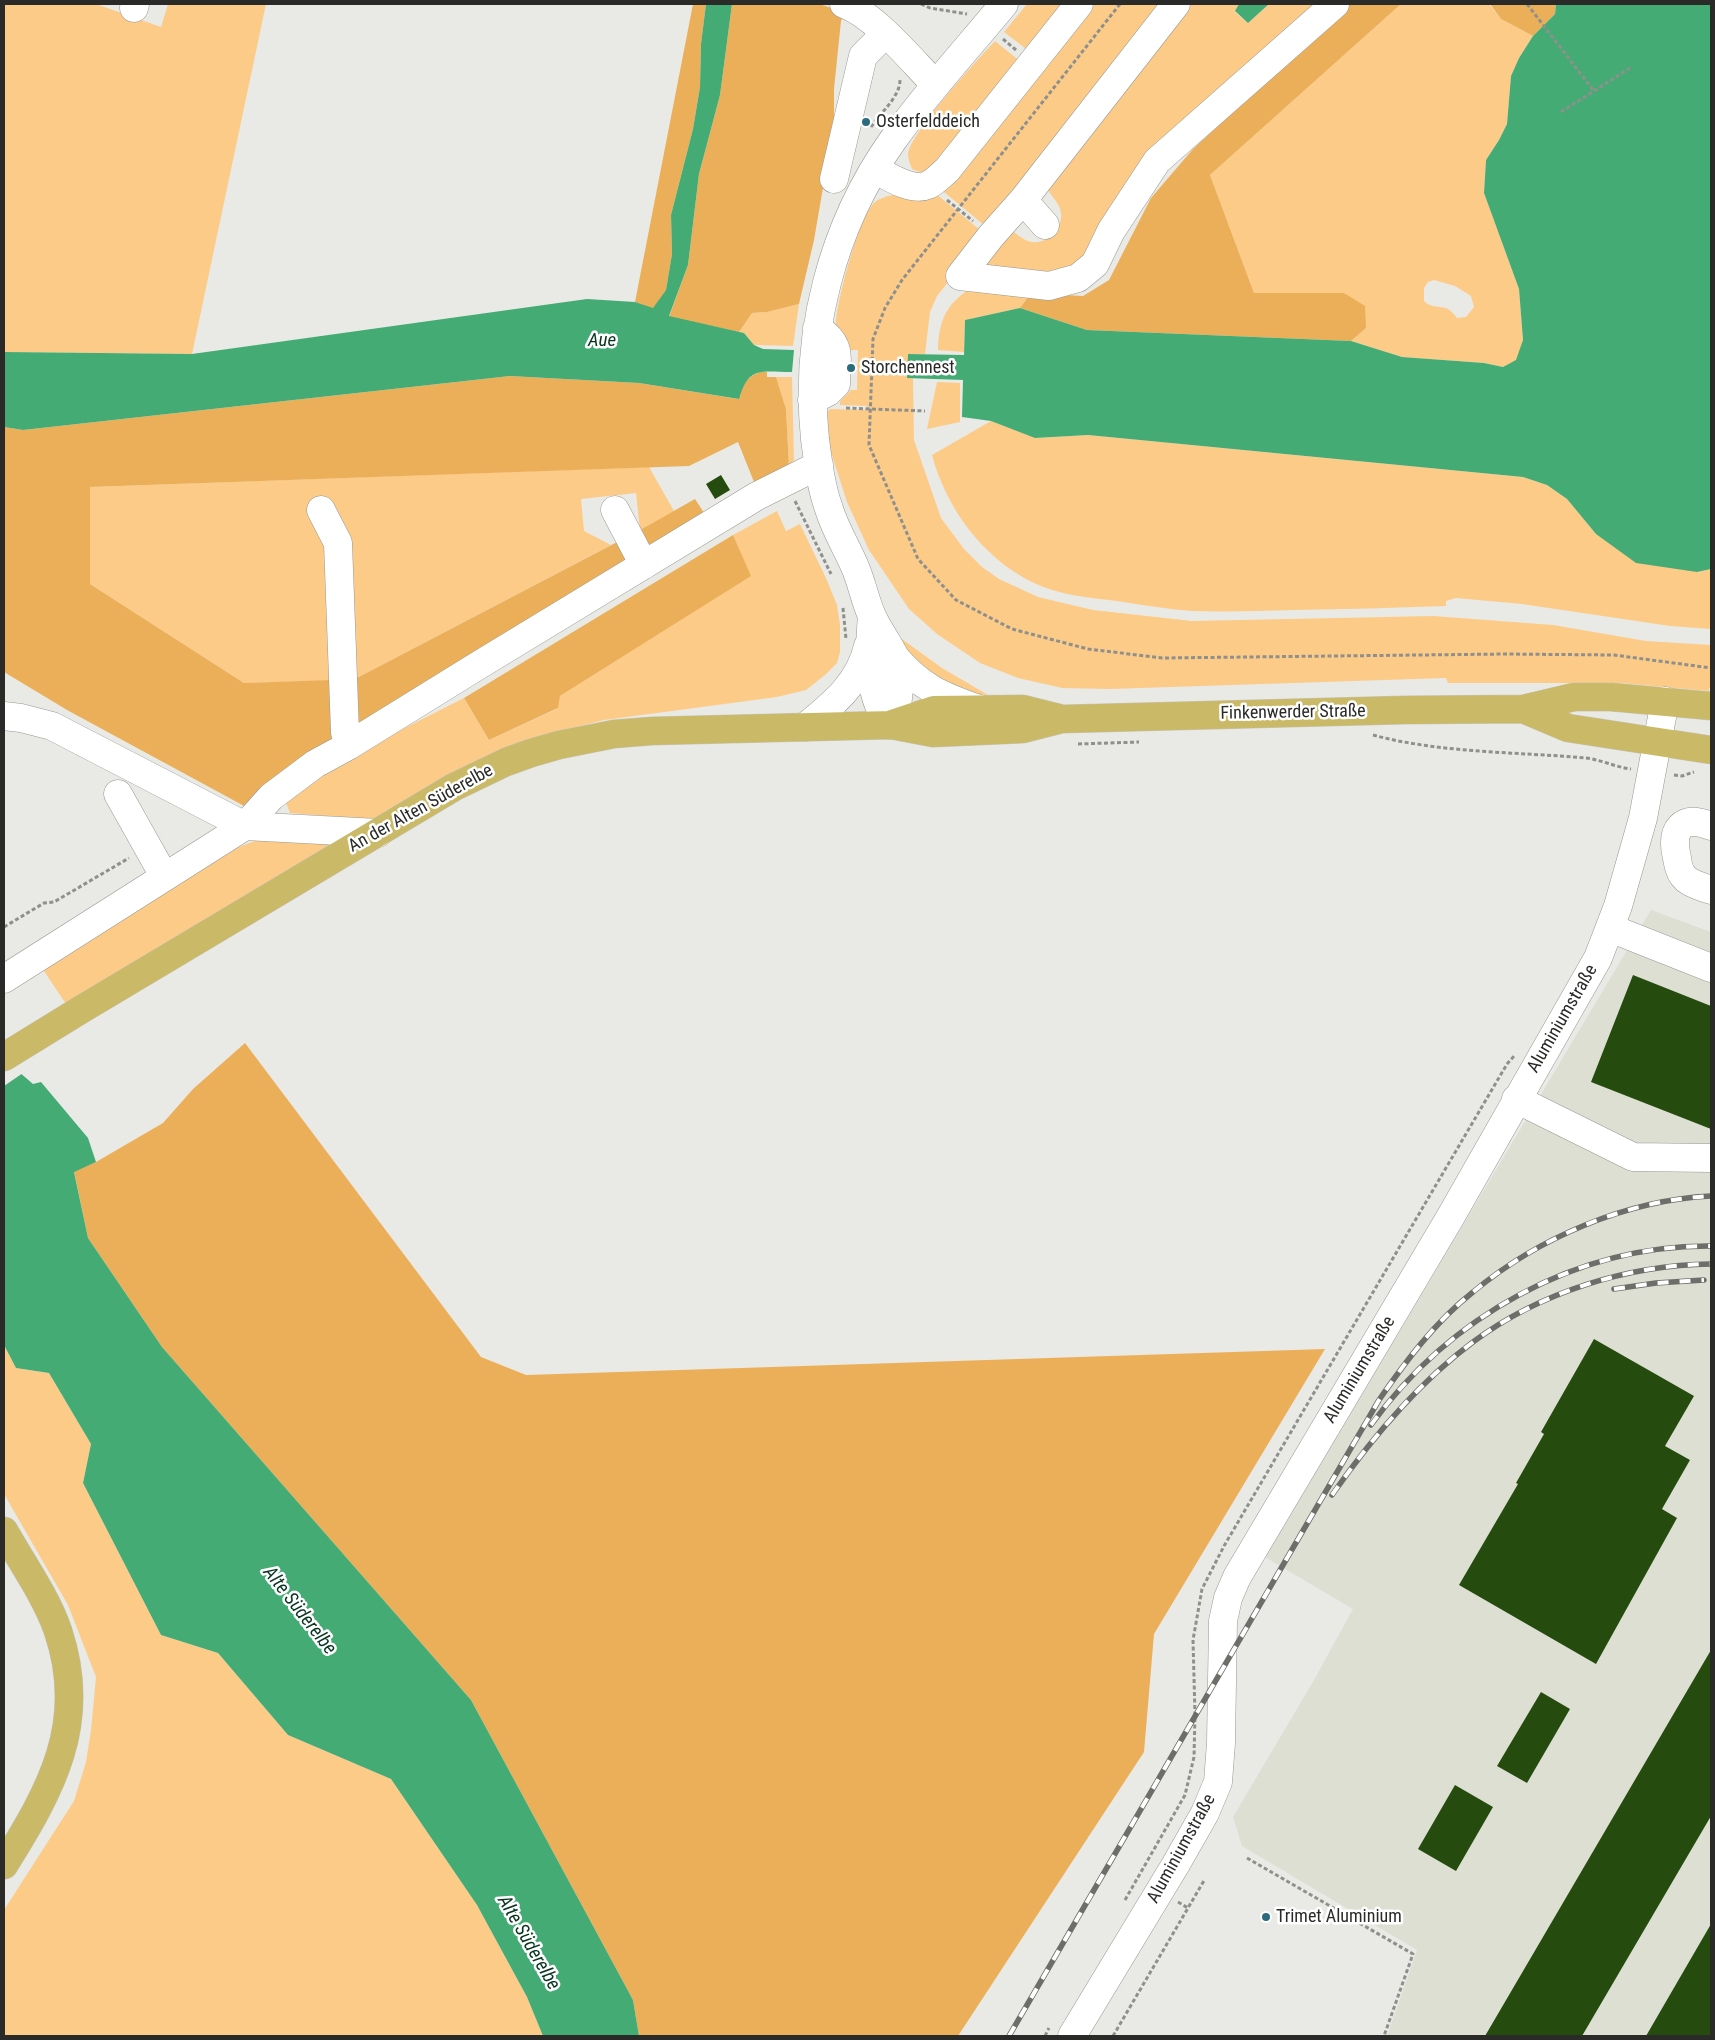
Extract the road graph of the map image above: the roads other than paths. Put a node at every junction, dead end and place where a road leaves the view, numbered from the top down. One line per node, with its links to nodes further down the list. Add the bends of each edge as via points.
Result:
1 (844, 4): 6 (street, via 862,13)
2 (1004, 4): 7 (street)
3 (1079, 4): 8 (street, via 947,170 930,185 913,186)
4 (1176, 4): 10 (street)
5 (1335, 4): 10 (street, via 1157,161 1111,232 1095,264 1078,278 1050,286 960,276)
6 (885, 34): 7 (street); 9 (street, via 863,56)
7 (936, 85): 8 (street, via 892,141)
8 (875, 169): 12 (street, via 839,245 822,302 813,364)
9 (834, 179)
10 (1023, 200): 11 (street)
11 (1045, 224)
12 (808, 470): 15 (street, via 757,496); 16 (street, via 856,568)
13 (321, 510): 27 (street, via 338,543)
14 (615, 510): 15 (street)
15 (644, 565): 27 (street)
16 (862, 633): 17 (street); 23 (street, via 874,697); 24 (street, via 866,655 855,679 834,704)
17 (894, 656): 20 (street, via 926,686); 23 (street, via 899,693)
18 (1665, 701): 19 (main road, Finkenwerder Straße); 21 (main road, Finkenwerder Straße, via 1574,697); 26 (street, Aluminiumstraße)
19 (1711, 706)
20 (979, 709): 23 (main road, Finkenwerder Straße, via 934,710); 25 (main road, Finkenwerder Straße, via 1023,709)
21 (1523, 709): 25 (main road, Finkenwerder Straße, via 1404,710); 26 (main road, Finkenwerder Straße, via 1568,728)
22 (4, 716): 30 (street, via 52,726)
23 (891, 725): 24 (main road, An der Alten Süderelbe); 25 (main road, Finkenwerder Straße, via 933,732)
24 (805, 728): 32 (main road, An der Alten Süderelbe, via 652,731 614,734 559,745 482,773)
25 (1065, 731)
26 (1659, 742): 28 (main road, Finkenwerder Straße); 35 (street, Aluminiumstraße, via 1638,837)
27 (348, 746): 30 (street, via 315,764 270,797)
28 (1707, 762)
29 (118, 794): 33 (street)
30 (245, 826): 32 (street); 33 (street)
31 (1711, 826): 34 (street, via 1697,821 1687,823 1678,830 1674,841 1678,868 1685,878)
32 (378, 833): 38 (main road, An der Alten Süderelbe)
33 (164, 876): 37 (street)
34 (1711, 890)
35 (1610, 928): 36 (street); 39 (street, Aluminiumstraße, via 1598,958)
36 (1711, 968)
37 (4, 979)
38 (4, 1057)
39 (1516, 1099): 40 (street, via 1633,1157); 43 (street, Aluminiumstraße, via 1228,1598 1223,1622 1218,1782 1205,1813 1176,1864)
40 (1711, 1158)
41 (4, 1531): 42 (main road, via 58,1631 70,1693 65,1736 52,1782)
42 (4, 1865)
43 (1072, 2036)

